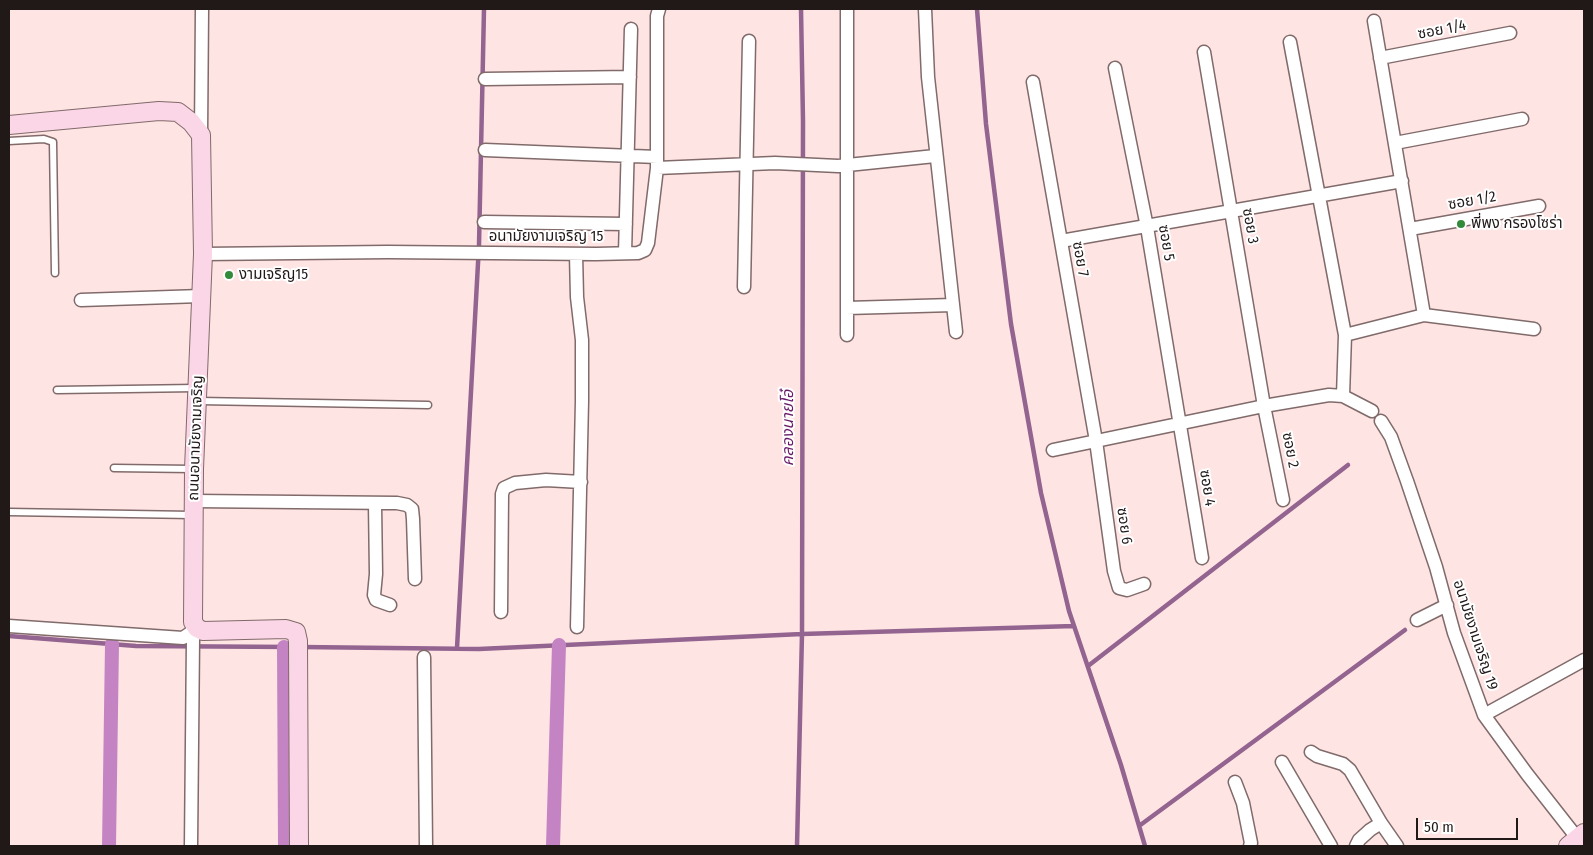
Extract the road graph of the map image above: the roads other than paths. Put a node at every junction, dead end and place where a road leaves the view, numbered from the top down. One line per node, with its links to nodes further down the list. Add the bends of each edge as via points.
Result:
1 (202, 9): 18 (street)
2 (659, 9): 24 (street, อนามัยงามเจริญ 15)
3 (847, 9): 26 (street)
4 (925, 9): 23 (street)
5 (1374, 21): 11 (street)
6 (630, 29): 13 (street)
7 (1510, 33): 11 (street, ซอย 1/4)
8 (749, 41): 25 (street)
9 (1290, 42): 28 (street)
10 (1204, 52): 30 (street, ซอย 3)
11 (1380, 58): 20 (street)
12 (1115, 68): 33 (street, ซอย 5)
13 (630, 77): 14 (street); 22 (street)
14 (485, 79)
15 (1033, 82): 35 (street, ซอย 7)
16 (1522, 119): 20 (street)
17 (9, 125): 18 (street, via 178,112)
18 (201, 135): 37 (street, ถนนอนามัยงามเจริญ)
19 (9, 141): 39 (lane, via 44,139 53,142)
20 (1395, 143): 27 (street)
21 (485, 150): 22 (street)
22 (627, 155): 24 (street); 32 (street)
23 (936, 156): 26 (street); 43 (street)
24 (657, 162): 25 (street); 36 (street, อนามัยงามเจริญ 15, via 648,243 645,250)
25 (746, 164): 26 (street); 40 (street)
26 (847, 165): 44 (street)
27 (1402, 181): 28 (street); 34 (street)
28 (1319, 197): 30 (street); 49 (street)
29 (1539, 206): 34 (street, ซอย 1/2)
30 (1231, 211): 33 (street); 54 (street, ซอย 3)
31 (484, 222): 32 (street)
32 (626, 224): 36 (street)
33 (1148, 227): 35 (street); 57 (street, ซอย 5)
34 (1410, 229): 45 (street)
35 (1061, 241): 58 (street, ซอย 7)
36 (625, 253): 38 (street, อนามัยงามเจริญ 15)
37 (203, 254): 38 (street, อนามัยงามเจริญ 15); 41 (street, ถนนอนามัยงามเจริญ)
38 (576, 254): 62 (street, via 582,340)
39 (55, 273)
40 (744, 287)
41 (201, 296): 42 (street); 51 (street, ถนนอนามัยงามเจริญ)
42 (81, 300)
43 (953, 305): 44 (street); 47 (street)
44 (847, 308): 48 (street)
45 (1424, 314): 46 (street); 49 (street)
46 (1534, 329)
47 (956, 332)
48 (847, 335)
49 (1345, 335): 52 (street)
50 (57, 390): 51 (lane)
51 (197, 394): 53 (lane); 61 (street, ถนนอนามัยงามเจริญ)
52 (1343, 396): 54 (street, via 1312,397); 55 (street)
53 (428, 405)
54 (1264, 406): 57 (street); 63 (street, ซอย 2)
55 (1372, 411)
56 (1381, 421): 71 (street, อนามัยงามเจริญ 19, via 1391,437 1407,481)
57 (1180, 424): 58 (street); 67 (street, ซอย 4)
58 (1096, 441): 59 (street); 69 (street, ซอย 6, via 1119,588 1127,590)
59 (1053, 450)
60 (114, 468): 61 (lane)
61 (194, 469): 65 (street, ถนนอนามัยงามเจริญ)
62 (581, 482): 72 (street, via 546,480 515,483 504,488); 75 (street)
63 (1283, 500)
64 (375, 504): 65 (street); 68 (street, via 397,503 412,509); 70 (street, via 374,595 376,600)
65 (193, 508): 66 (lane); 76 (street, ถนนอนามัยงามเจริญ, via 192,622)
66 (9, 512)
67 (1202, 558)
68 (415, 579)
69 (1144, 584)
70 (390, 605)
71 (1446, 605): 73 (street); 79 (street, อนามัยงามเจริญ 19)
72 (501, 612)
73 (1417, 620)
74 (9, 626): 76 (street, via 183,638)
75 (577, 627)
76 (197, 628): 85 (street, via 192,640); 86 (street, via 286,629 296,632)
77 (424, 657): 87 (street)
78 (1584, 660): 79 (street)
79 (1484, 715): 84 (street, อนามัยงามเจริญ 19)
80 (1311, 752): 83 (street, via 1350,770)
81 (1282, 762): 89 (street)
82 (1235, 782): 88 (street, via 1243,803)
83 (1382, 823): 90 (street, via 1370,830); 91 (street)
84 (1577, 839)
85 (191, 846)
86 (299, 846)
87 (426, 846)
88 (1250, 846)
89 (1331, 846)
90 (1356, 846)
91 (1397, 846)

